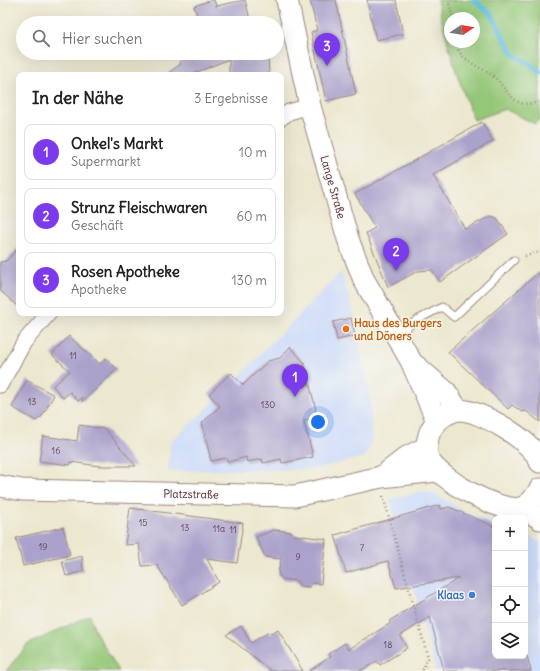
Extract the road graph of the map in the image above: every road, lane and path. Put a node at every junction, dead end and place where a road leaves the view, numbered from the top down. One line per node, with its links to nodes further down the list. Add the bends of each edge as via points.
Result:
1 (287, 0): 6 (main road, Lange Straße)
2 (448, 0): 3 (path)
3 (451, 12)
4 (457, 48): 5 (path, via 465,58 495,77 505,91 516,100 523,104)
5 (540, 102)
6 (310, 106): 7 (street); 10 (main road, Lange Straße, via 348,239 364,280)
7 (284, 116)
8 (514, 260): 10 (lane, via 454,317 442,307)
9 (46, 316): 12 (street, via 24,342)
10 (396, 335): 11 (main road, Lange Straße)
11 (411, 361): 13 (main road, Lange Straße, via 446,392); 14 (main road, Lange Straße)
12 (0, 385)
13 (458, 410): 14 (main road, via 446,414); 16 (main road, via 478,415 507,430)
14 (437, 421): 15 (main road, via 428,434)
15 (427, 447): 17 (main road, via 429,460); 18 (main road, Platzstraße, via 407,457)
16 (536, 450)
17 (437, 471): 18 (main road, Platzstraße); 21 (main road, via 493,504 509,508)
18 (379, 478): 19 (main road, Platzstraße, via 295,496 22,490); 23 (path, via 428,658)
19 (0, 486)
20 (540, 489): 21 (main road)
21 (523, 507): 22 (main road)
22 (540, 519)
23 (422, 671)

